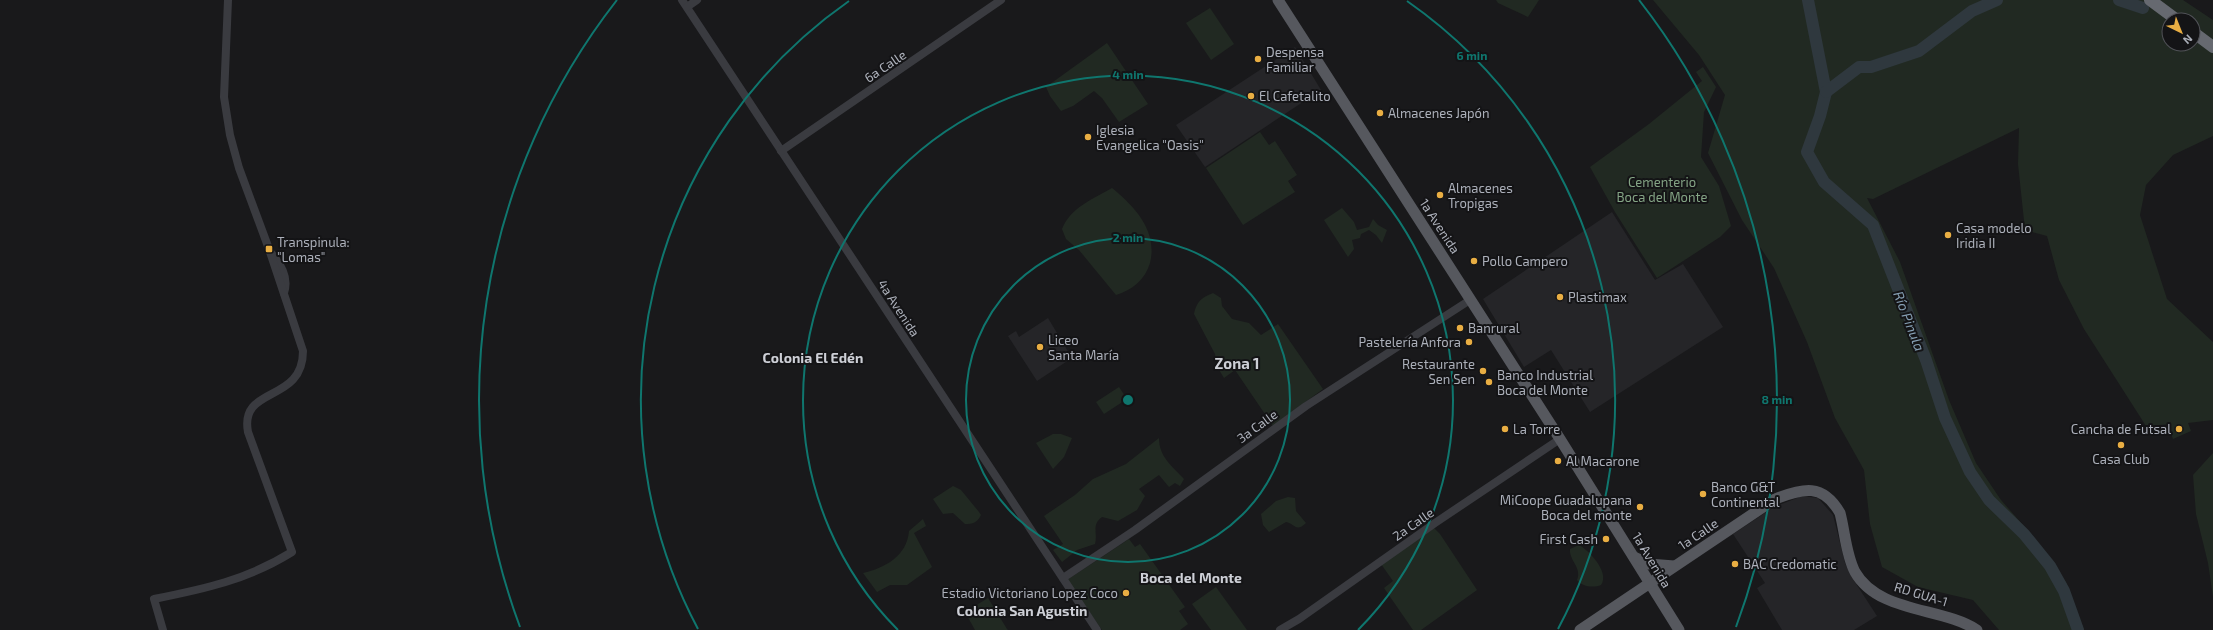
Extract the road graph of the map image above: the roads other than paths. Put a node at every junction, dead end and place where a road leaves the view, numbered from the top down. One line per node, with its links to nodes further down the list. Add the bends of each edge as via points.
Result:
1 (228, 0): 21 (street, via 224,85 227,121 239,168 301,342 303,361 299,372 292,382 252,407 248,413 247,425 292,552 261,569 222,585 154,599)
2 (697, 0): 7 (street)
3 (1001, 0): 13 (street, 6a Calle)
4 (1278, 0): 14 (main road, 1a Avenida)
5 (2150, 0): 8 (highway)
6 (2160, 0): 9 (highway)
7 (684, 4): 13 (street, 4a Avenida)
8 (2166, 12)
9 (2176, 12)
10 (2201, 33): 12 (highway)
11 (2201, 37): 12 (highway)
12 (2211, 43)
13 (781, 150): 19 (street, 4a Avenida)
14 (1470, 300): 15 (main road, 1a Avenida); 19 (street, 3a Calle, via 1306,406)
15 (1560, 438): 17 (main road, 1a Avenida); 23 (street, 2a Calle)
16 (1822, 493): 18 (main road, 1a Calle, via 1805,490 1775,499); 26 (main road, RD GUA-1, via 1840,513 1855,572 1872,590 1902,605 1953,618)
17 (1633, 556): 18 (main road, 1a Calle, via 1649,564); 20 (main road, 1a Avenida)
18 (1676, 566): 20 (main road, 1a Calle)
19 (1063, 578): 22 (street, 4a Avenida)
20 (1649, 584): 24 (main road, 1a Calle); 25 (main road, 1a Avenida)
21 (163, 630)
22 (1097, 630)
23 (1280, 630)
24 (1580, 630)
25 (1679, 630)
26 (1977, 630)

